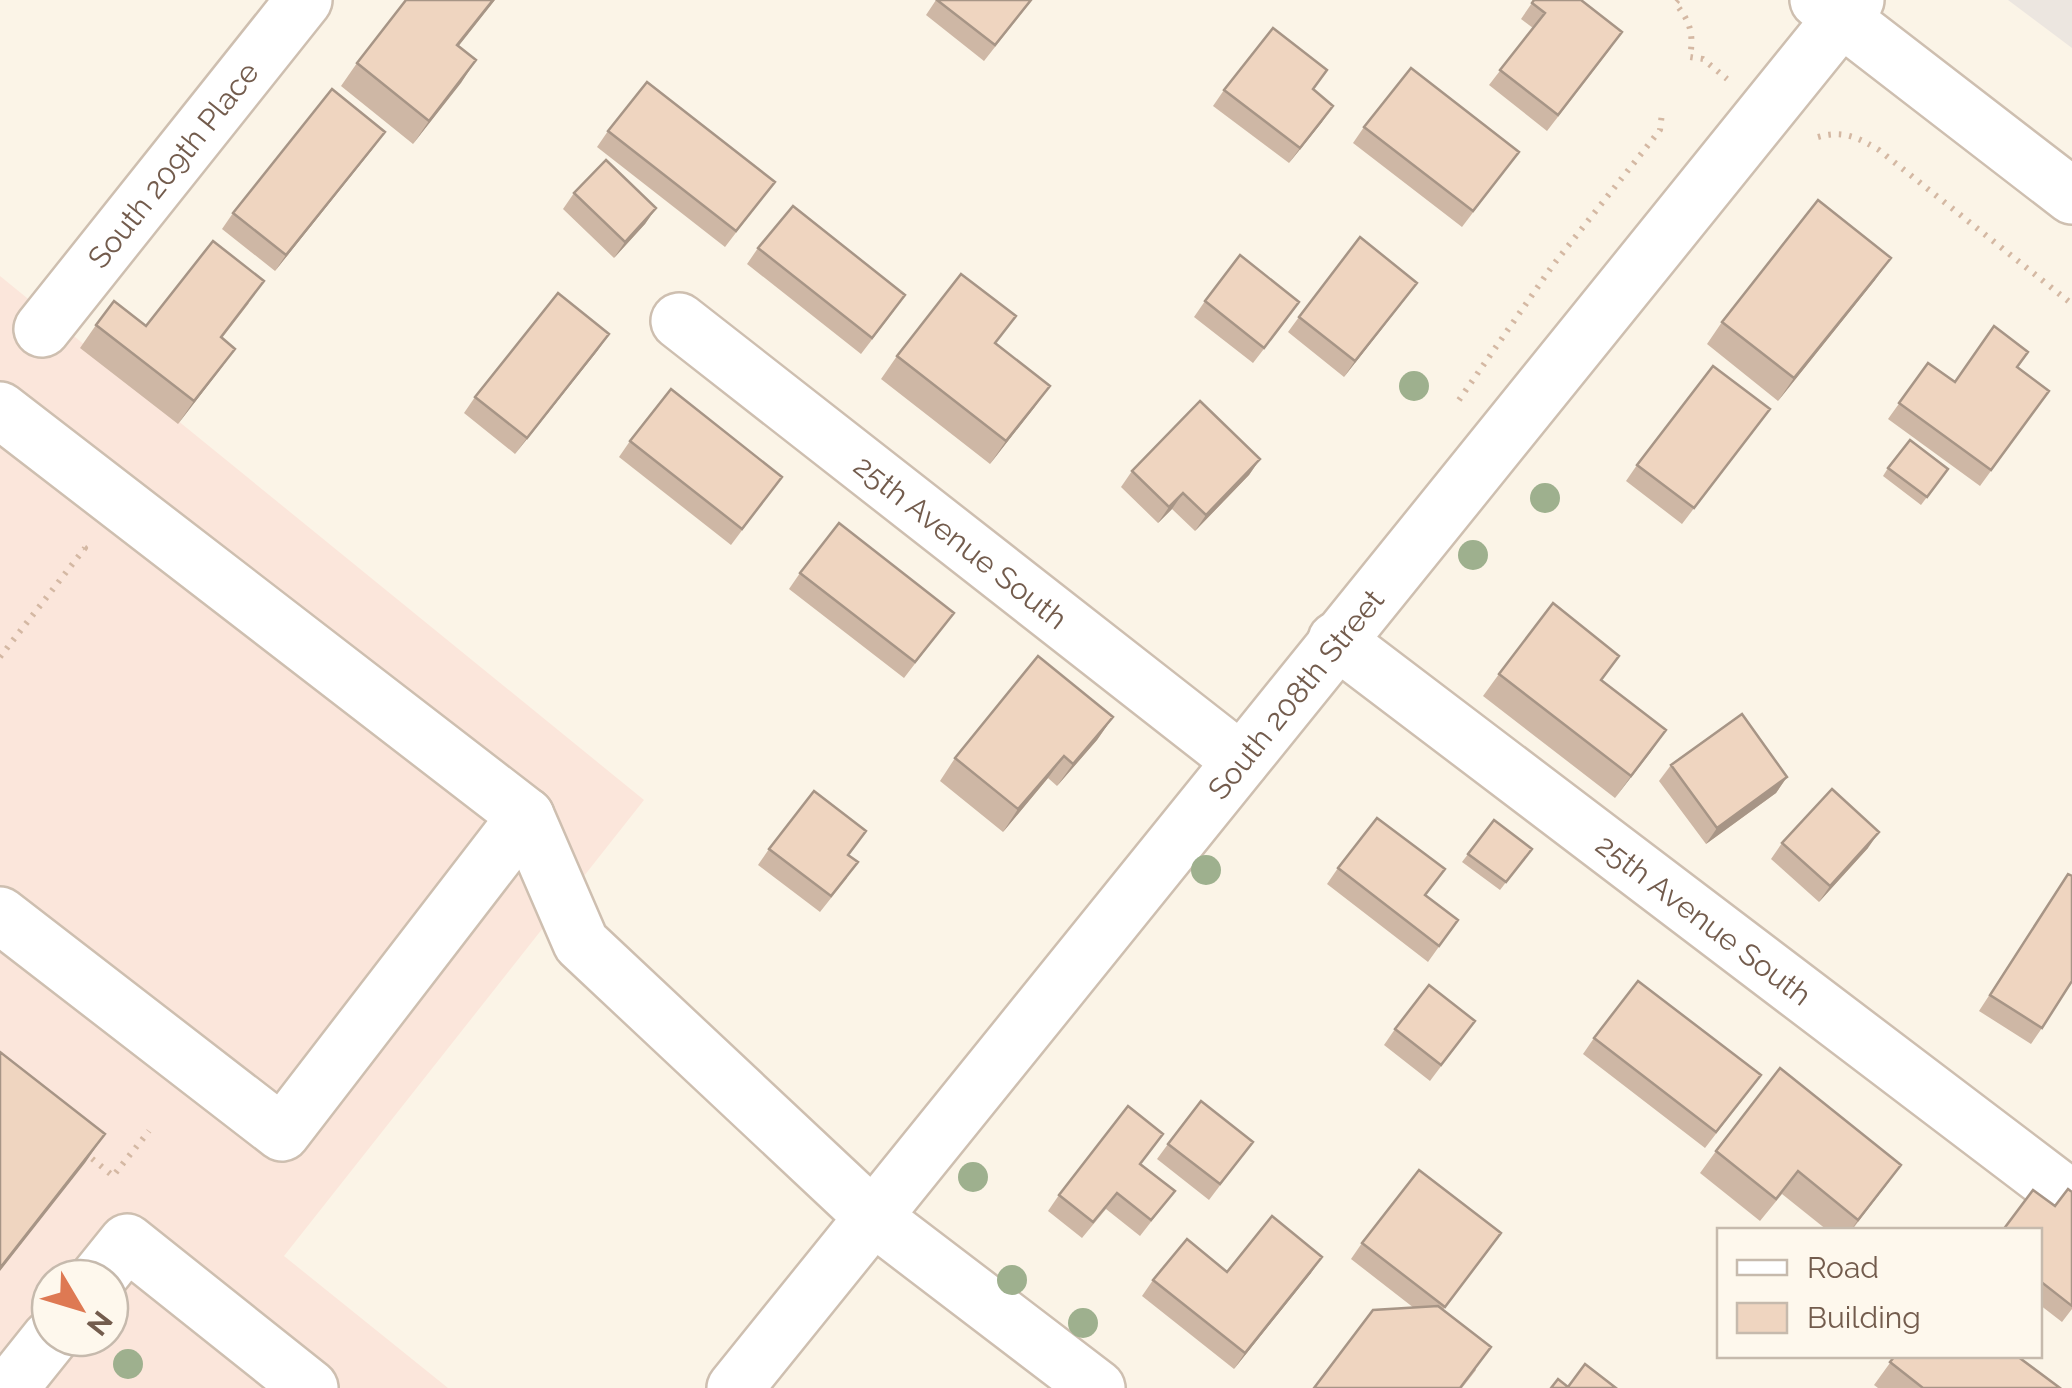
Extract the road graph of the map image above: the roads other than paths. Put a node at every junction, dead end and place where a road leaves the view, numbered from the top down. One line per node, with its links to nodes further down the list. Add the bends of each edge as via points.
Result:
1 (304, 0): 5 (street, South 209th Place)
2 (1838, 6): 3 (street); 7 (street, South 208th Street)
3 (2072, 196)
4 (680, 321): 8 (street, 25th Avenue South)
5 (42, 330)
6 (0, 410): 9 (street)
7 (1336, 640): 8 (street, South 208th Street); 11 (street, 25th Avenue South)
8 (1241, 761): 12 (street, South 208th Street)
9 (526, 816): 10 (street, via 282,1133); 12 (street, via 581,943)
10 (0, 915)
11 (2072, 1199)
12 (874, 1217): 17 (street, South 208th Street); 18 (street)
13 (114, 1258): 16 (street, via 127,1242)
14 (34, 1358): 15 (street)
15 (10, 1388)
16 (310, 1388)
17 (735, 1388)
18 (1097, 1388)

